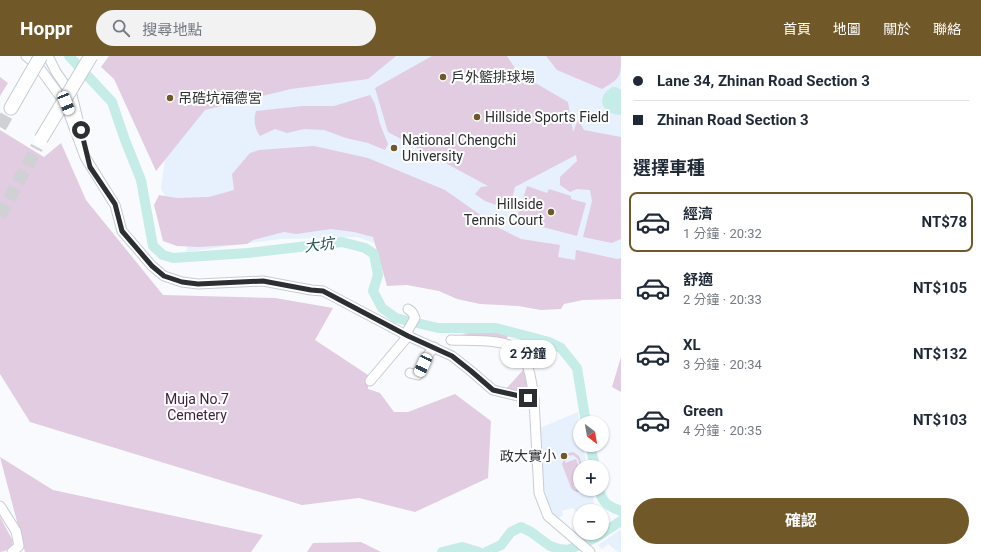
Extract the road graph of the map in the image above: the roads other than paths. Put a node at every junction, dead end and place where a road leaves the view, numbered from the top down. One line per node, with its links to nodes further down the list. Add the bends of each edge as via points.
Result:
1 (26, 56): 7 (street, via 38,66 66,103)
2 (41, 56): 5 (highway, bridge)
3 (48, 56): 7 (street, via 74,100)
4 (91, 56): 6 (highway, bridge)
5 (11, 108)
6 (39, 143)
7 (90, 167): 9 (street, via 115,204 122,231 164,276 198,284 263,281 323,291)
8 (408, 309): 9 (street, via 415,318)
9 (408, 333): 11 (street); 13 (street)
10 (451, 340): 14 (street, via 504,343 516,348 528,369)
11 (434, 348): 12 (street, via 418,375); 14 (street, via 452,356 493,390)
12 (410, 373)
13 (370, 381)
14 (534, 400): 17 (street, via 539,493 548,516)
15 (0, 506): 16 (street, via 16,530 19,546)
16 (12, 552)
17 (590, 552)

